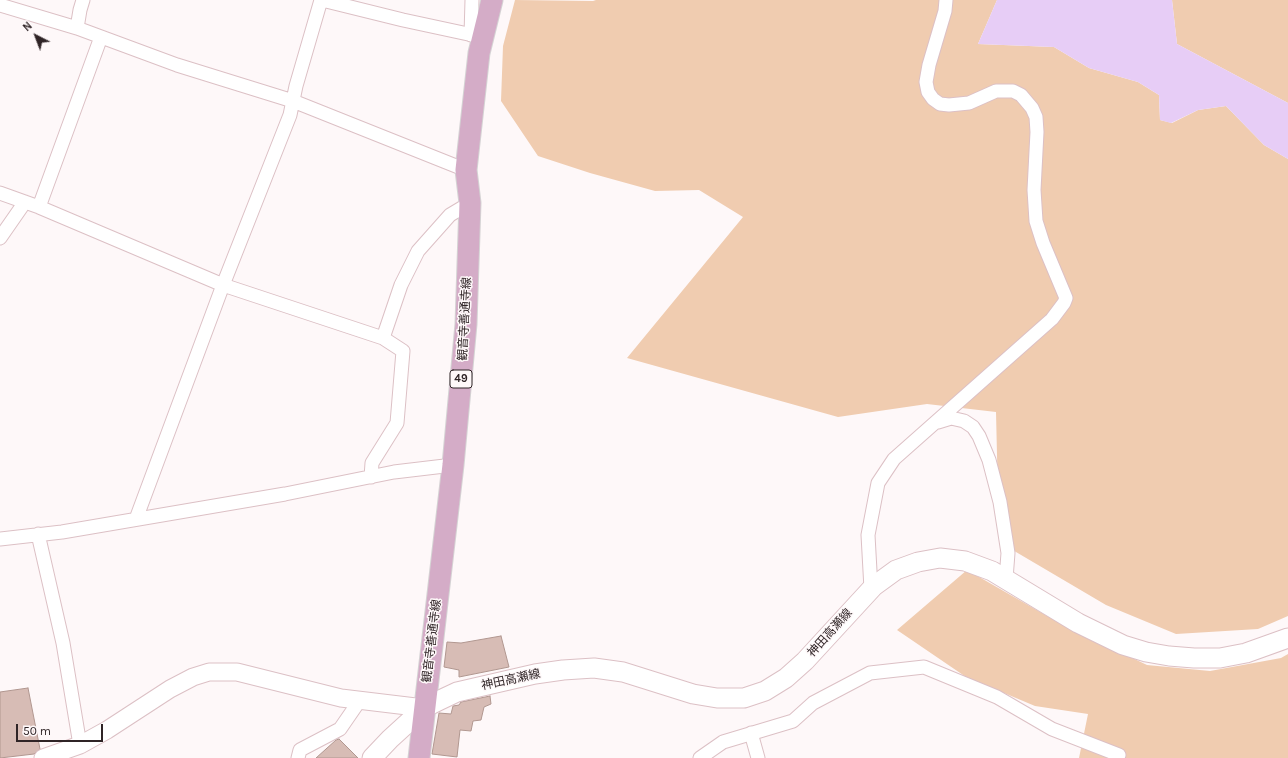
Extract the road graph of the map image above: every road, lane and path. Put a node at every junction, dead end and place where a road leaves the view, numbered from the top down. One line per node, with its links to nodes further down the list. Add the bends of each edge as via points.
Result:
1 (83, 0): 7 (street)
2 (322, 0): 8 (street); 10 (street)
3 (472, 0): 8 (street)
4 (492, 0): 8 (main road, 観音寺善通寺線 / 49)
5 (946, 0): 19 (street, via 945,12 929,65 926,82 928,92 940,104 949,106 969,102 996,91 1013,91 1032,108 1036,117 1037,132 1034,190 1036,221 1066,298 1052,319)
6 (0, 5): 7 (street)
7 (76, 28): 9 (street)
8 (476, 36): 11 (main road, 観音寺善通寺線 / 49, via 478,52)
9 (101, 37): 10 (street, via 177,65); 15 (street)
10 (293, 101): 11 (street); 17 (street, via 290,115)
11 (466, 170): 14 (main road, 観音寺善通寺線 / 49)
12 (0, 194): 13 (street)
13 (25, 202): 15 (street); 16 (street)
14 (470, 203): 18 (street, via 450,215 418,252 400,285); 20 (main road, 観音寺善通寺線 / 49, via 466,324)
15 (39, 207): 17 (street)
16 (0, 238)
17 (223, 285): 18 (street); 22 (street)
18 (383, 338): 21 (street, via 403,351 397,423 372,463)
19 (936, 422): 25 (street, via 951,418 964,421 979,436 989,460 1000,502 1008,553); 26 (street, via 894,459 878,483 868,535)
20 (453, 465): 21 (street); 29 (main road, 観音寺善通寺線 / 49)
21 (371, 477): 22 (street)
22 (136, 519): 23 (street)
23 (38, 534): 24 (street); 31 (street, via 62,643)
24 (0, 539)
25 (1006, 579): 26 (main road, 神田高瀬線, via 992,570 965,561 940,558 896,570); 27 (main road, 神田高瀬線, via 1092,630 1123,645 1146,652 1169,656 1220,658 1246,653)
26 (871, 589): 29 (main road, 神田高瀬線, via 786,678 765,691 744,698 717,698 693,694 623,672 594,668 535,674 457,692)
27 (1288, 638)
28 (360, 700): 29 (street); 31 (street, via 341,698 237,672 209,672 193,676 170,689); 33 (street, via 340,729 300,750)
29 (424, 708): 34 (main road, 神田高瀬線); 35 (main road, 観音寺善通寺線 / 49)
30 (751, 733): 36 (street, via 723,742); 37 (street); 38 (street, via 793,721 812,703 870,673 924,667 997,697 1052,729 1119,755)
31 (71, 751): 32 (street)
32 (43, 758)
33 (298, 758)
34 (372, 758)
35 (419, 758)
36 (700, 758)
37 (758, 758)
38 (1117, 758)

